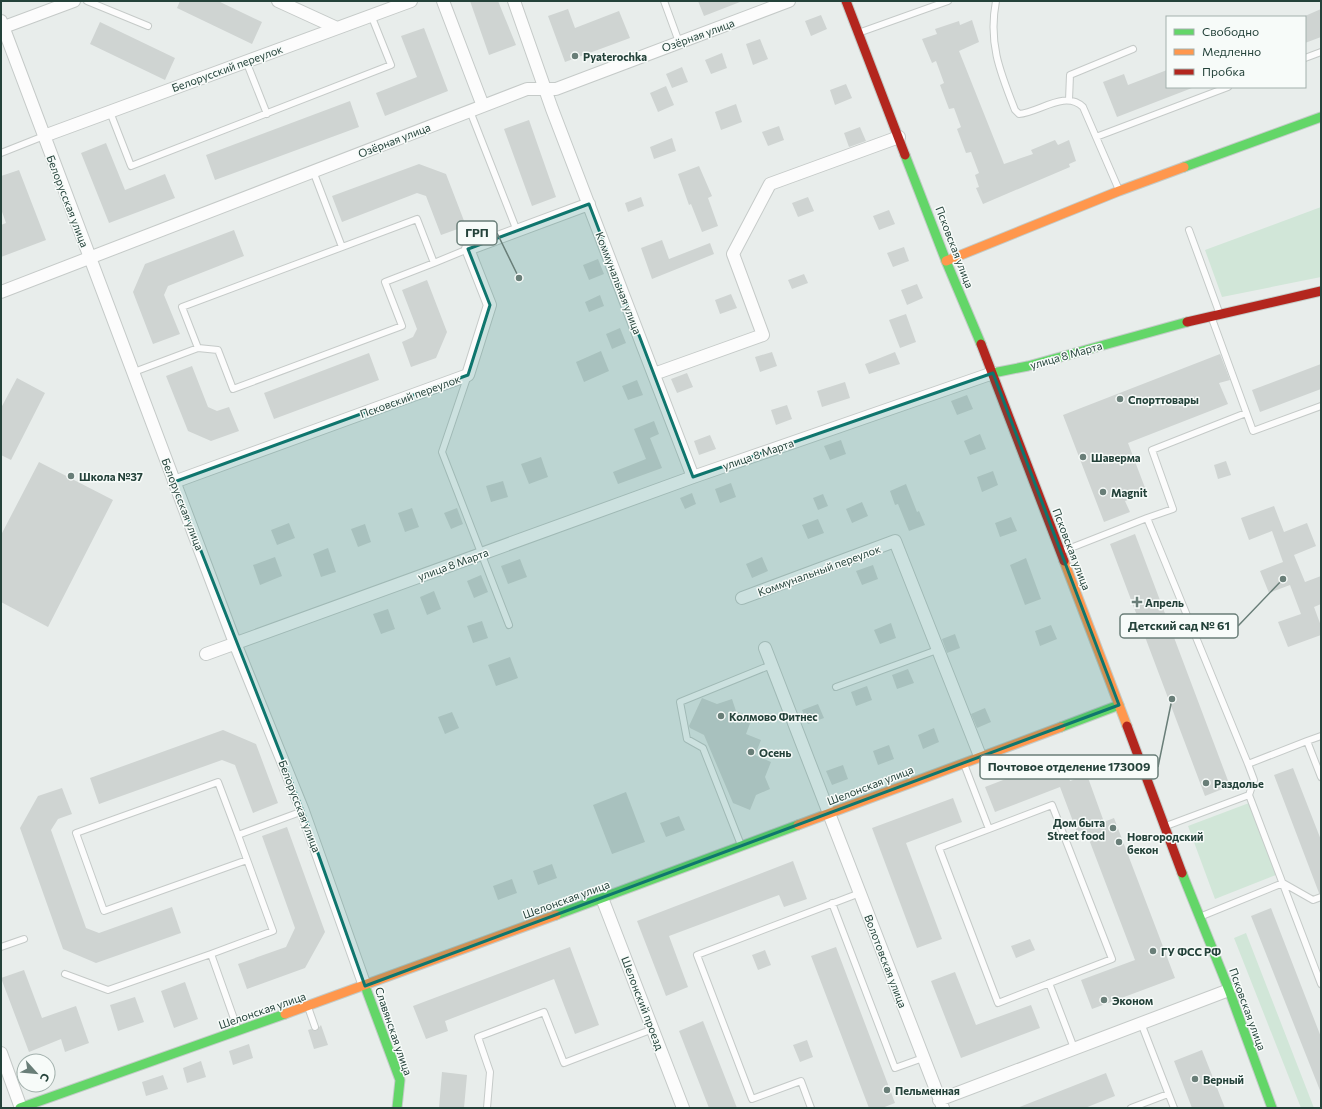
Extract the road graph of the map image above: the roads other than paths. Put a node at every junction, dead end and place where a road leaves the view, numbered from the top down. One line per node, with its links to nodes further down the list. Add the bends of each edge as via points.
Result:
1 (74, 1): 13 (street)
2 (87, 1): 14 (lane)
3 (278, 1): 15 (street)
4 (410, 1): 12 (street, Белорусский переулок)
5 (443, 1): 25 (street)
6 (514, 1): 23 (street, Коммунальная улица)
7 (664, 1): 17 (lane)
8 (790, 1): 17 (street, Озёрная улица)
9 (846, 1): 16 (main road, Псковская улица)
10 (948, 1): 16 (lane)
11 (996, 1): 24 (lane, via 993,30 996,61 1015,110 1019,114 1027,114)
12 (371, 15): 15 (street, Белорусский переулок); 28 (lane, via 391,65)
13 (2, 24): 30 (street, Белорусская улица)
14 (148, 26)
15 (337, 28): 21 (street, Белорусский переулок)
16 (858, 32): 31 (main road, Псковская улица)
17 (679, 42): 23 (street, Озёрная улица, via 556,89)
18 (1133, 49): 24 (lane, via 1070,75)
19 (1321, 52): 20 (lane)
20 (1306, 58)
21 (246, 61): 27 (street, Белорусский переулок); 28 (lane)
22 (1225, 88): 32 (lane)
23 (545, 90): 25 (street, Озёрная улица, via 527,89); 36 (street, Коммунальная улица)
24 (1069, 100): 32 (lane, via 1078,102 1083,107)
25 (483, 106): 26 (street, Озёрная улица)
26 (470, 111): 34 (street, Озёрная улица); 38 (lane)
27 (110, 112): 28 (lane, via 131,166); 30 (street, Белорусский переулок)
28 (267, 114)
29 (1321, 116): 35 (main road)
30 (44, 136): 33 (lane); 41 (street, Белорусская улица)
31 (899, 137): 42 (main road, Псковская улица); 50 (street, via 770,184 733,254 763,335)
32 (1096, 137): 35 (lane)
33 (1, 153)
34 (313, 171): 39 (lane); 41 (street, Озёрная улица)
35 (1119, 191): 42 (main road)
36 (589, 204): 38 (street); 50 (street, Коммунальная улица)
37 (1189, 230): 46 (lane)
38 (517, 231): 40 (street)
39 (342, 248): 43 (lane, via 417,219); 47 (lane, via 182,307)
40 (468, 249): 43 (lane); 51 (street, Псковский переулок, via 490,305)
41 (90, 257): 45 (street, Озёрная улица); 48 (street, Белорусская улица)
42 (946, 261): 49 (main road, Псковская улица)
43 (434, 263): 47 (lane, via 385,282 402,326 233,389 218,350)
44 (1321, 291): 46 (main road, улица 8 Марта)
45 (1, 292)
46 (1215, 314): 49 (main road, улица 8 Марта, via 1028,366); 53 (lane)
47 (198, 348): 48 (lane)
48 (134, 372): 55 (street, Белорусская улица)
49 (993, 373): 54 (street, улица 8 Марта); 57 (main road, Псковская улица)
50 (654, 374): 54 (street, Коммунальная улица)
51 (468, 375): 55 (street, Псковский переулок); 58 (lane, via 442,452)
52 (1321, 406): 53 (lane, via 1253,431)
53 (1246, 413): 56 (lane, via 1152,450 1173,509)
54 (693, 477): 58 (street, улица 8 Марта)
55 (174, 482): 61 (street, Белорусская улица)
56 (1147, 518): 57 (lane); 72 (lane)
57 (1060, 552): 67 (main road, Псковская улица)
58 (481, 554): 60 (lane); 61 (street, улица 8 Марта)
59 (742, 598): 63 (street, Коммунальный переулок, via 895,541)
60 (509, 625)
61 (235, 643): 64 (street, улица 8 Марта); 75 (street, Белорусская улица)
62 (765, 648): 65 (street)
63 (937, 650): 66 (lane); 70 (street)
64 (206, 654)
65 (771, 665): 76 (street); 80 (lane, via 680,702 687,739 703,748)
66 (836, 687)
67 (1119, 705): 70 (main road, Шелонская улица); 77 (main road, Псковская улица)
68 (1321, 736): 69 (lane)
69 (1308, 741): 72 (lane); 73 (lane)
70 (980, 756): 71 (main road, Шелонская улица)
71 (963, 763): 76 (main road, Шелонская улица); 78 (lane)
72 (1248, 764): 74 (lane, via 1254,780)
73 (1321, 777)
74 (1249, 795): 77 (lane); 82 (lane)
75 (303, 811): 79 (lane); 94 (street, Белорусская улица)
76 (830, 813): 80 (main road, Шелонская улица); 83 (street, Волотовская улица)
77 (1165, 827): 87 (main road, Псковская улица)
78 (989, 829): 92 (lane, via 938,848 995,996 998,1003); 92 (lane, via 1052,805 1112,959)
79 (238, 835): 81 (lane); 81 (lane, via 218,782 76,833 104,911)
80 (742, 846): 85 (main road, Шелонская улица)
81 (247, 860): 90 (lane, via 273,931)
82 (1283, 883): 84 (lane, via 1313,900); 87 (lane); 93 (lane)
83 (860, 893): 86 (lane); 103 (street, Волотовская улица)
84 (1321, 897)
85 (602, 898): 94 (main road, Шелонская улица); 99 (street, Шелонский проезд)
86 (832, 903): 103 (lane, via 895,1068); 110 (lane, via 697,955 752,1099 801,1081)
87 (1200, 916): 95 (main road, Псковская улица)
88 (24, 939): 89 (lane)
89 (1, 947)
90 (211, 954): 91 (lane, via 108,990); 100 (lane)
91 (65, 974)
92 (1049, 983): 101 (lane)
93 (1321, 984)
94 (366, 986): 96 (main road, Шелонская улица); 107 (main road, Славянская улица, via 400,1080)
95 (1229, 990): 97 (street); 113 (main road, Псковская улица)
96 (308, 1007): 98 (lane); 100 (main road, Шелонская улица)
97 (1141, 1023): 101 (street); 104 (lane)
98 (315, 1027)
99 (653, 1029): 108 (lane, via 564,1063 544,1012 478,1037 490,1072); 109 (street, Шелонский проезд)
100 (238, 1031): 106 (main road, Шелонская улица)
101 (1074, 1048): 105 (street, via 964,1092)
102 (1, 1053): 106 (street)
103 (923, 1058): 105 (street, Волотовская улица)
104 (1168, 1094): 111 (lane); 112 (lane)
105 (941, 1104)
106 (21, 1108)
107 (398, 1108)
108 (488, 1108)
109 (683, 1108)
110 (811, 1108)
111 (1131, 1108)
112 (1174, 1108)
113 (1272, 1108)

